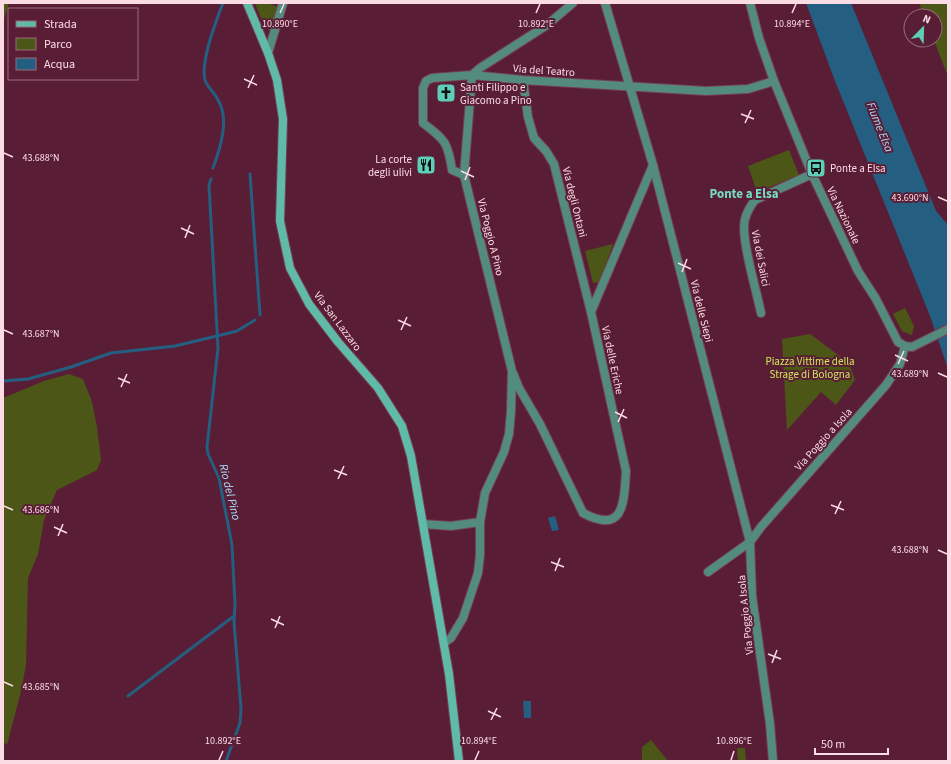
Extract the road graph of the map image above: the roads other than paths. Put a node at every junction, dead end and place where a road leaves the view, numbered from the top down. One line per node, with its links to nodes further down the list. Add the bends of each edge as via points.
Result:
1 (248, 3): 6 (street, Via San Lazzaro)
2 (283, 3): 6 (street)
3 (573, 3): 7 (street, via 547,25)
4 (604, 3): 10 (street, Via delle Siepi)
5 (750, 3): 9 (street, Via Nazionale)
6 (268, 53): 20 (street, Via San Lazzaro, via 277,80 283,119 280,221 290,268 309,304 378,388 402,426 412,456)
7 (472, 75): 8 (street, Via del Teatro); 13 (street, Via Poggio A Pino); 13 (street, Via del Teatro, via 432,78 426,81 423,88 423,123 442,138 450,153 452,170)
8 (523, 80): 10 (street, Via del Teatro); 14 (street, Via degli Ontani, via 534,138 554,164)
9 (774, 81): 10 (street, Via del Teatro, via 748,89 706,91); 12 (street, Via Nazionale)
10 (629, 87): 11 (street, Via delle Siepi)
11 (653, 165): 14 (street); 21 (street, Via delle Siepi)
12 (812, 174): 15 (street, Via dei Salici, via 756,200 745,220 744,237); 17 (street, Via Nazionale, via 858,271 898,342)
13 (464, 175): 18 (street, Via Poggio A Pino)
14 (591, 312): 18 (street, Via delle Eriche, via 626,471 625,497 619,514 612,519 604,521 583,513)
15 (762, 313)
16 (948, 329): 17 (street, via 912,347)
17 (905, 346): 21 (street, Via Poggio a Isola, via 900,364 886,385)
18 (512, 370): 19 (street, Via Poggio A Pino, via 509,434 504,452 485,493)
19 (480, 522): 20 (street, via 451,526); 23 (street, Via Poggio A Pino, via 478,574 463,618 451,638)
20 (423, 524): 23 (street, Via San Lazzaro)
21 (750, 542): 22 (street); 25 (street, Via Poggio A Isola, via 752,596)
22 (708, 572)
23 (444, 643): 24 (street)
24 (459, 761)
25 (773, 761)

